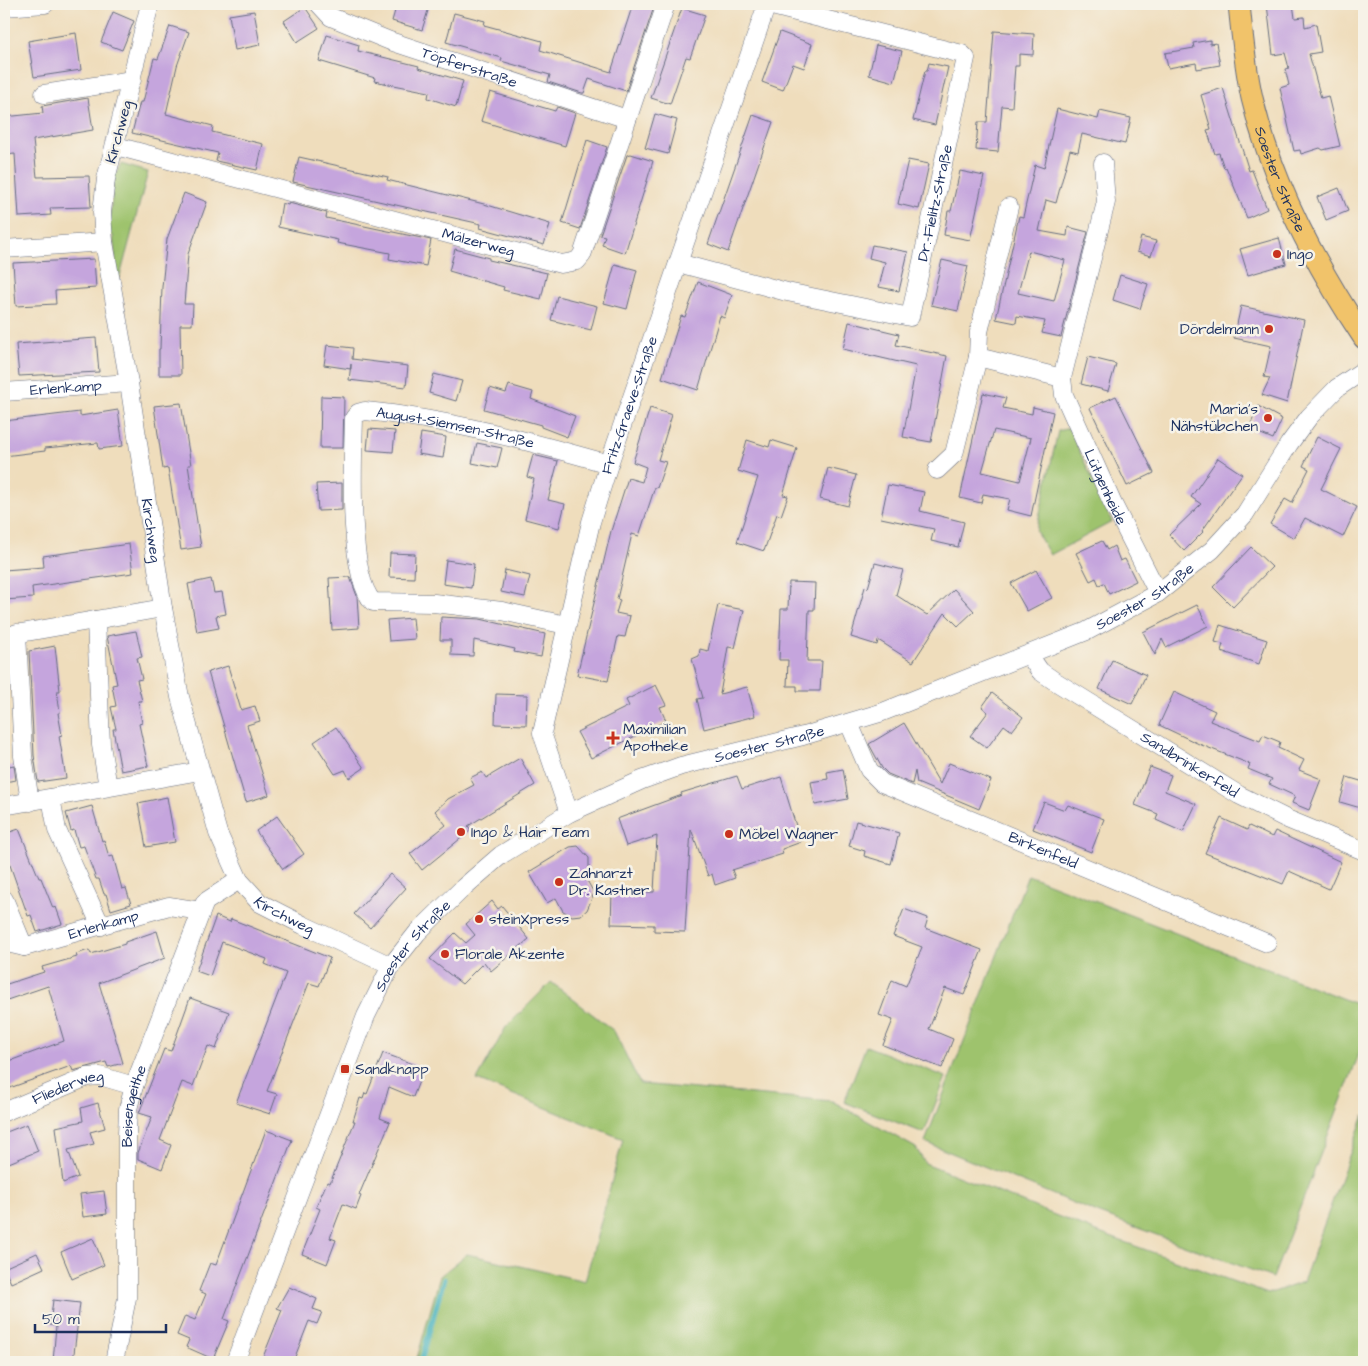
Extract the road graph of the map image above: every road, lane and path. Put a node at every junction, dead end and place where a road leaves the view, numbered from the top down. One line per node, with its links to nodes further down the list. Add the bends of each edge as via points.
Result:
1 (46, 4): 7 (street)
2 (150, 4): 8 (street, Kirchweg)
3 (319, 4): 10 (street, Töpferstraße, via 331,17 390,41)
4 (666, 4): 10 (street, Mälzerweg)
5 (767, 4): 16 (street, Fritz-Graeve-Straße); 16 (street, Dr.-Fielitz-Straße, via 962,54 966,58 910,317 787,292)
6 (1239, 4): 17 (main road, Soester Straße, via 1252,98 1268,152 1319,264)
7 (4, 7)
8 (132, 80): 9 (street); 11 (street, Kirchweg)
9 (44, 94)
10 (627, 119): 11 (street, Mälzerweg, via 582,255 569,264)
11 (116, 146): 14 (street, Kirchweg, via 105,187 102,212)
12 (1103, 162): 20 (street, Lütgenheide, via 1106,202)
13 (1009, 207): 18 (street, via 979,332)
14 (104, 242): 15 (street); 21 (street, Kirchweg)
15 (4, 249)
16 (678, 263): 23 (street, Fritz-Graeve-Straße)
17 (1364, 338)
18 (978, 357): 20 (street); 24 (street, via 954,454)
19 (1364, 370): 25 (street, Soester Straße, via 1337,388 1303,423 1245,514 1212,550)
20 (1062, 378): 25 (street, Lütgenheide, via 1064,395 1112,502)
21 (129, 383): 22 (street, Erlenkamp); 26 (street, Kirchweg)
22 (4, 392)
23 (609, 464): 28 (street, Fritz-Graeve-Straße); 28 (street, August-Siemsen-Straße, via 496,432 450,423 365,411 354,418 353,489 359,559 362,584 373,602 443,604 502,611)
24 (937, 470)
25 (1158, 593): 30 (street, Soester Straße, via 1087,631)
26 (163, 608): 27 (street); 32 (street, Kirchweg, via 180,697)
27 (96, 620): 29 (street); 33 (street, via 101,745)
28 (566, 625): 37 (street, Fritz-Graeve-Straße, via 542,733)
29 (10, 635): 35 (street)
30 (1029, 655): 31 (street, Soester Straße); 38 (street, Sandbrinkerfeld, via 1040,671 1053,680 1239,795)
31 (849, 723): 37 (street, Soester Straße, via 681,766); 44 (street, Birkenfeld, via 869,770 882,784)
32 (200, 771): 33 (street); 39 (street, Kirchweg, via 218,833)
33 (108, 787): 34 (street)
34 (51, 798): 35 (street); 42 (street, via 57,830)
35 (30, 802): 36 (street)
36 (4, 806)
37 (569, 813): 46 (street, Soester Straße, via 502,855 464,887 417,933)
38 (1364, 852)
39 (239, 880): 41 (street, Beisengeithe, via 205,902); 46 (street, Kirchweg, via 260,902)
40 (4, 899): 45 (street)
41 (201, 912): 42 (street, Erlenkamp, via 169,906); 47 (street, Beisengeithe)
42 (101, 926): 45 (street, Erlenkamp)
43 (7, 943): 45 (street, Erlenkamp)
44 (1267, 943)
45 (24, 947)
46 (391, 966): 50 (street, Soester Straße, via 366,1016)
47 (134, 1086): 48 (street, Fliederweg, via 100,1076 87,1077); 49 (street, Beisengeithe, via 126,1134 127,1298)
48 (4, 1112)
49 (114, 1362)
50 (234, 1362)

